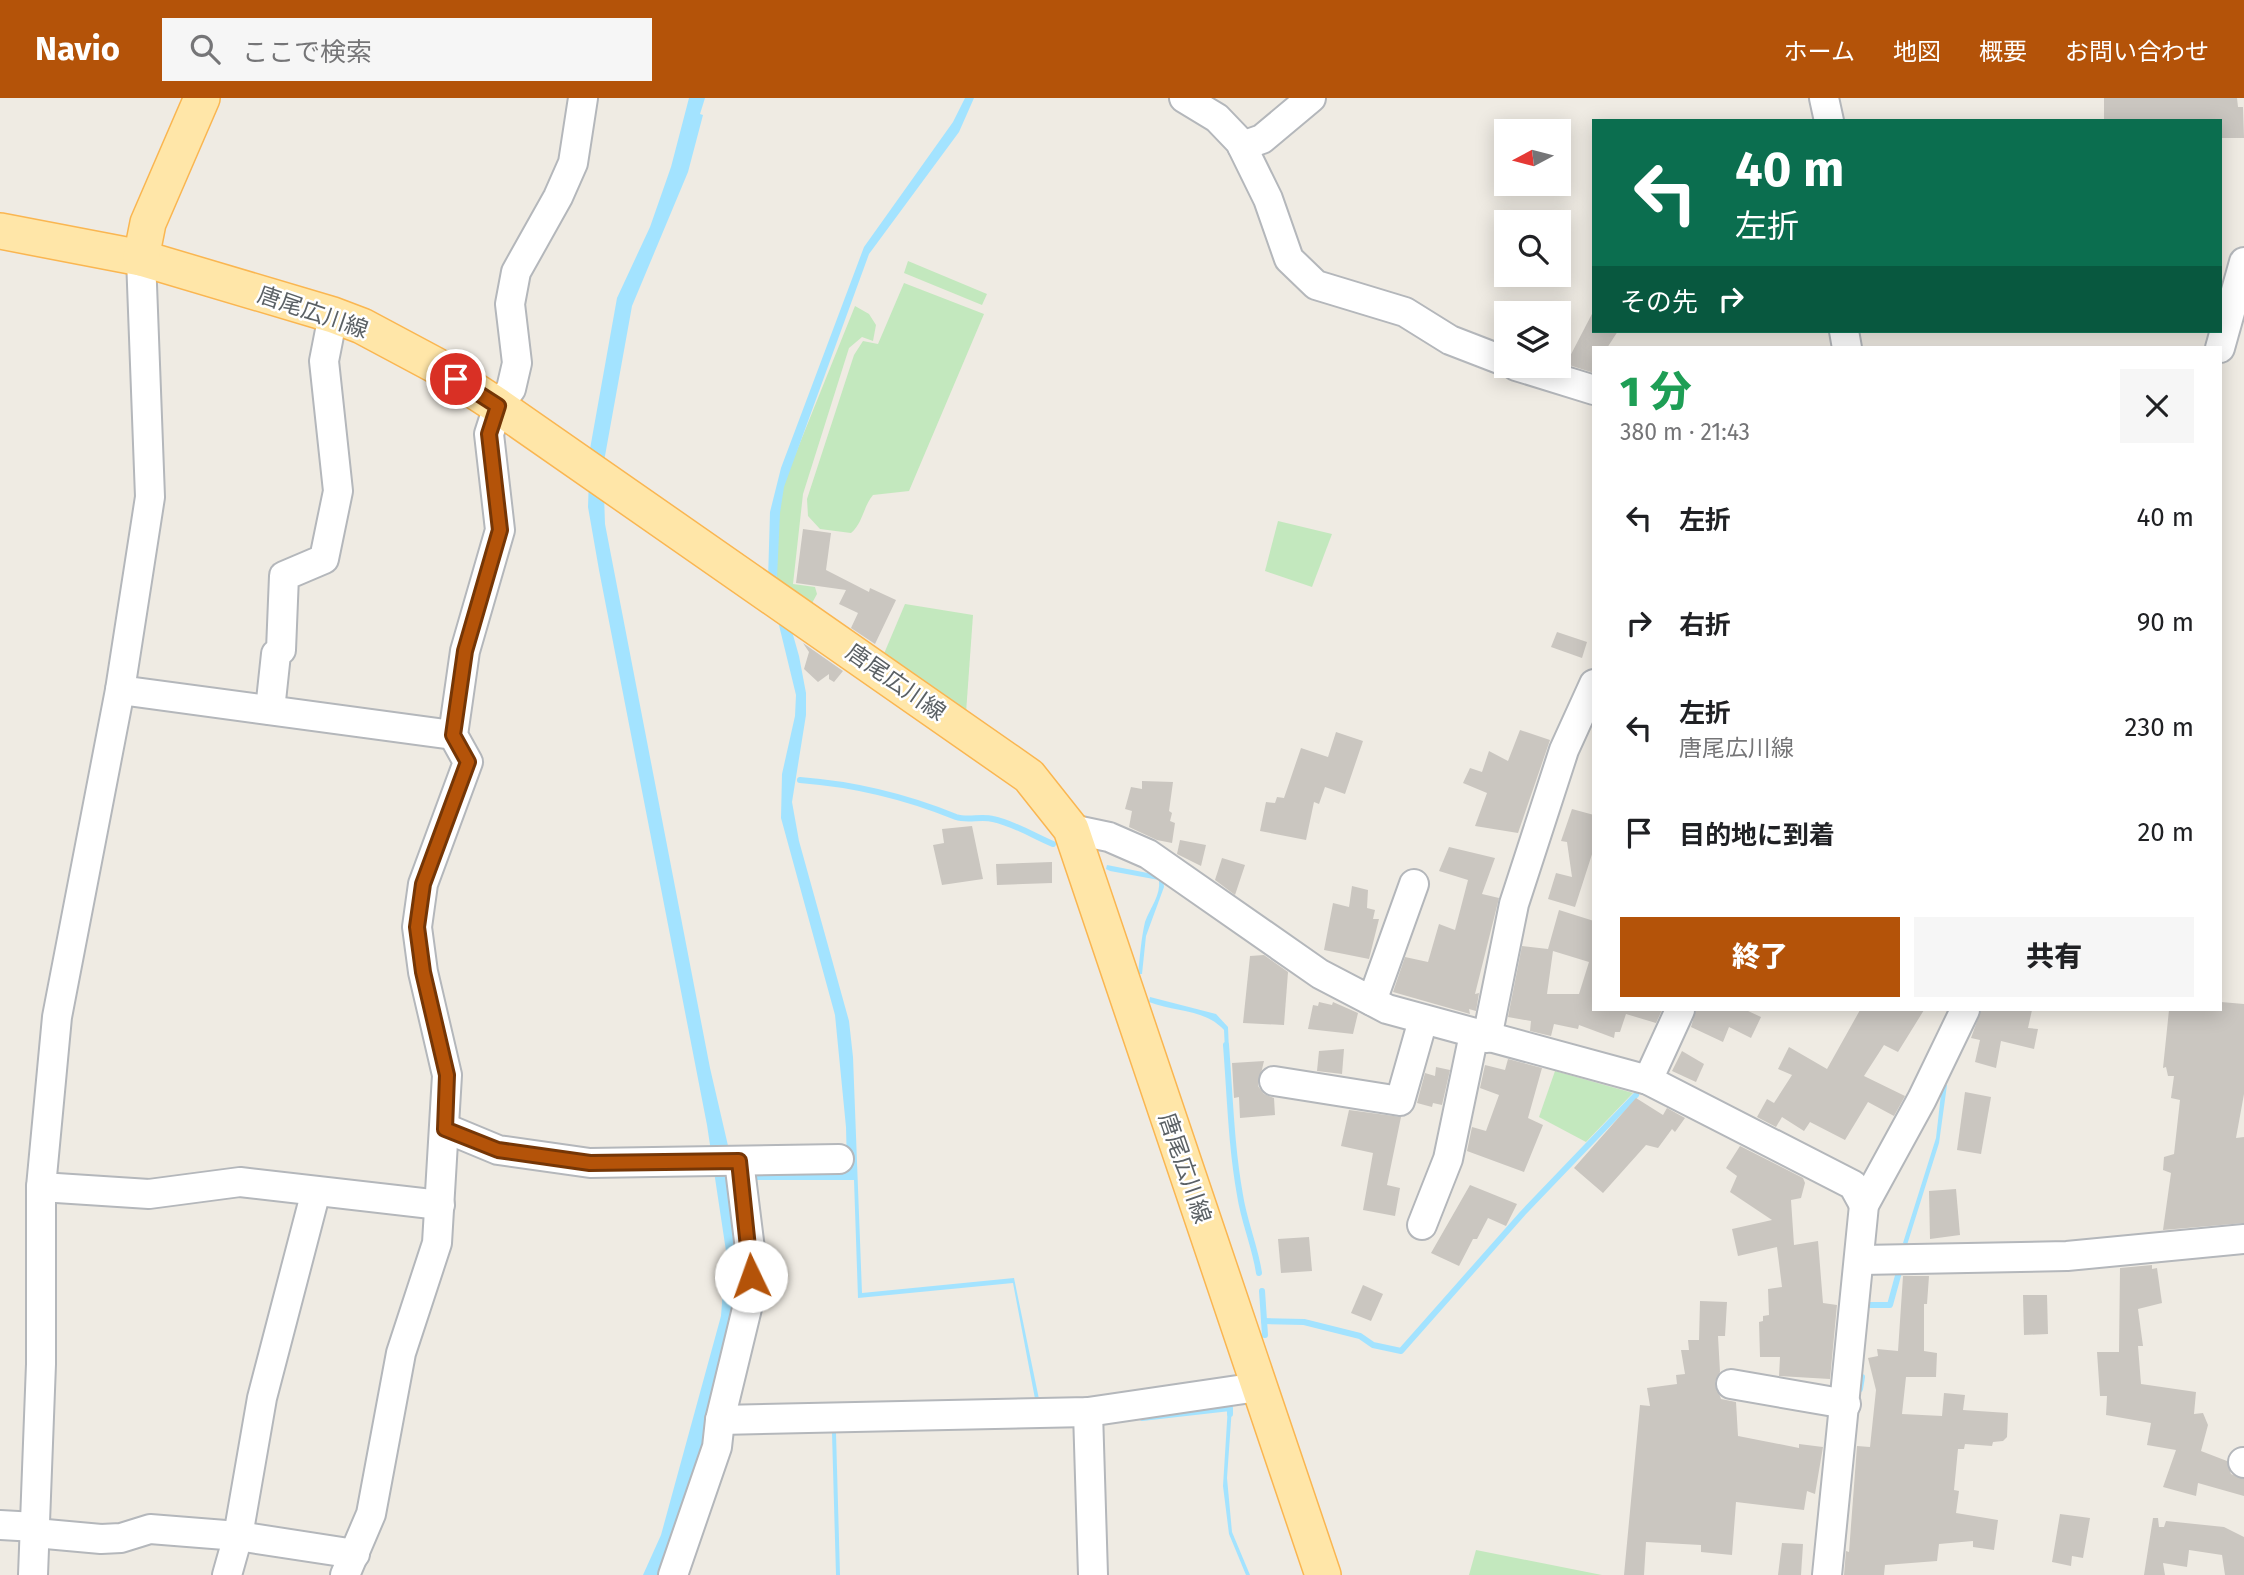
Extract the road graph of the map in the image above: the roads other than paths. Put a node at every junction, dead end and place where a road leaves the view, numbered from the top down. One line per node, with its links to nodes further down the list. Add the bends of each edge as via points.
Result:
1 (202, 98): 9 (main road, via 148,222)
2 (583, 98): 16 (street, via 573,163 516,272 510,304 517,363 511,390)
3 (1184, 98): 7 (street, via 1217,118)
4 (1311, 98): 7 (street, via 1262,139)
5 (1824, 98): 6 (street)
6 (1829, 119)
7 (1242, 146): 13 (street, via 1268,199 1289,259 1316,285 1405,313 1450,340)
8 (0, 231): 9 (main road, 唐尾広川線)
9 (141, 258): 11 (main road, 唐尾広川線); 18 (street, via 150,497)
10 (2244, 262): 12 (street)
11 (333, 315): 16 (main road, 唐尾広川線, via 435,365); 19 (street, via 324,361 338,491 324,559 285,576 281,650 276,654)
12 (2221, 346)
13 (1494, 357)
14 (1555, 378): 15 (street)
15 (1592, 389)
16 (498, 406): 20 (street, via 489,434 500,530 465,651); 21 (main road, 唐尾広川線, via 1029,776)
17 (1592, 688): 27 (street, via 1564,750 1514,904)
18 (120, 690): 19 (street); 33 (street, via 57,1017)
19 (271, 710): 20 (street)
20 (453, 735): 30 (street, via 468,762 423,884 417,927 447,1075)
21 (1071, 829): 23 (street, via 1109,837 1148,854 1320,974); 41 (main road, 唐尾広川線)
22 (1414, 884): 23 (street)
23 (1372, 1002): 26 (street)
24 (1681, 1011): 28 (street)
25 (1965, 1011): 36 (street)
26 (1423, 1020): 27 (street); 29 (street, via 1400,1101)
27 (1480, 1036): 28 (street); 37 (street, via 1448,1159)
28 (1648, 1080): 36 (street, via 1853,1185)
29 (1274, 1081)
30 (445, 1129): 32 (street, via 498,1150 590,1163); 35 (street)
31 (839, 1159): 32 (street)
32 (727, 1161): 44 (street, via 751,1257 750,1296)
33 (41, 1187): 34 (street, via 149,1194 240,1182); 46 (street)
34 (316, 1191): 35 (street); 47 (street, via 262,1398)
35 (440, 1205): 48 (street, via 437,1243 401,1353 371,1514)
36 (1864, 1205): 39 (street)
37 (1422, 1225)
38 (2244, 1239): 39 (street, via 2067,1256)
39 (1861, 1260): 42 (street)
40 (1731, 1384): 42 (street)
41 (1258, 1387): 43 (street); 53 (main road, 唐尾広川線)
42 (1846, 1404): 54 (street)
43 (1088, 1412): 44 (street); 52 (street)
44 (720, 1420): 51 (street, via 717,1447)
45 (0, 1525): 46 (street)
46 (36, 1530): 47 (street, via 101,1539 150,1529); 49 (street)
47 (238, 1536): 48 (street); 50 (street)
48 (350, 1564)
49 (33, 1575)
50 (227, 1575)
51 (673, 1575)
52 (1093, 1575)
53 (1323, 1575)
54 (1827, 1575)

